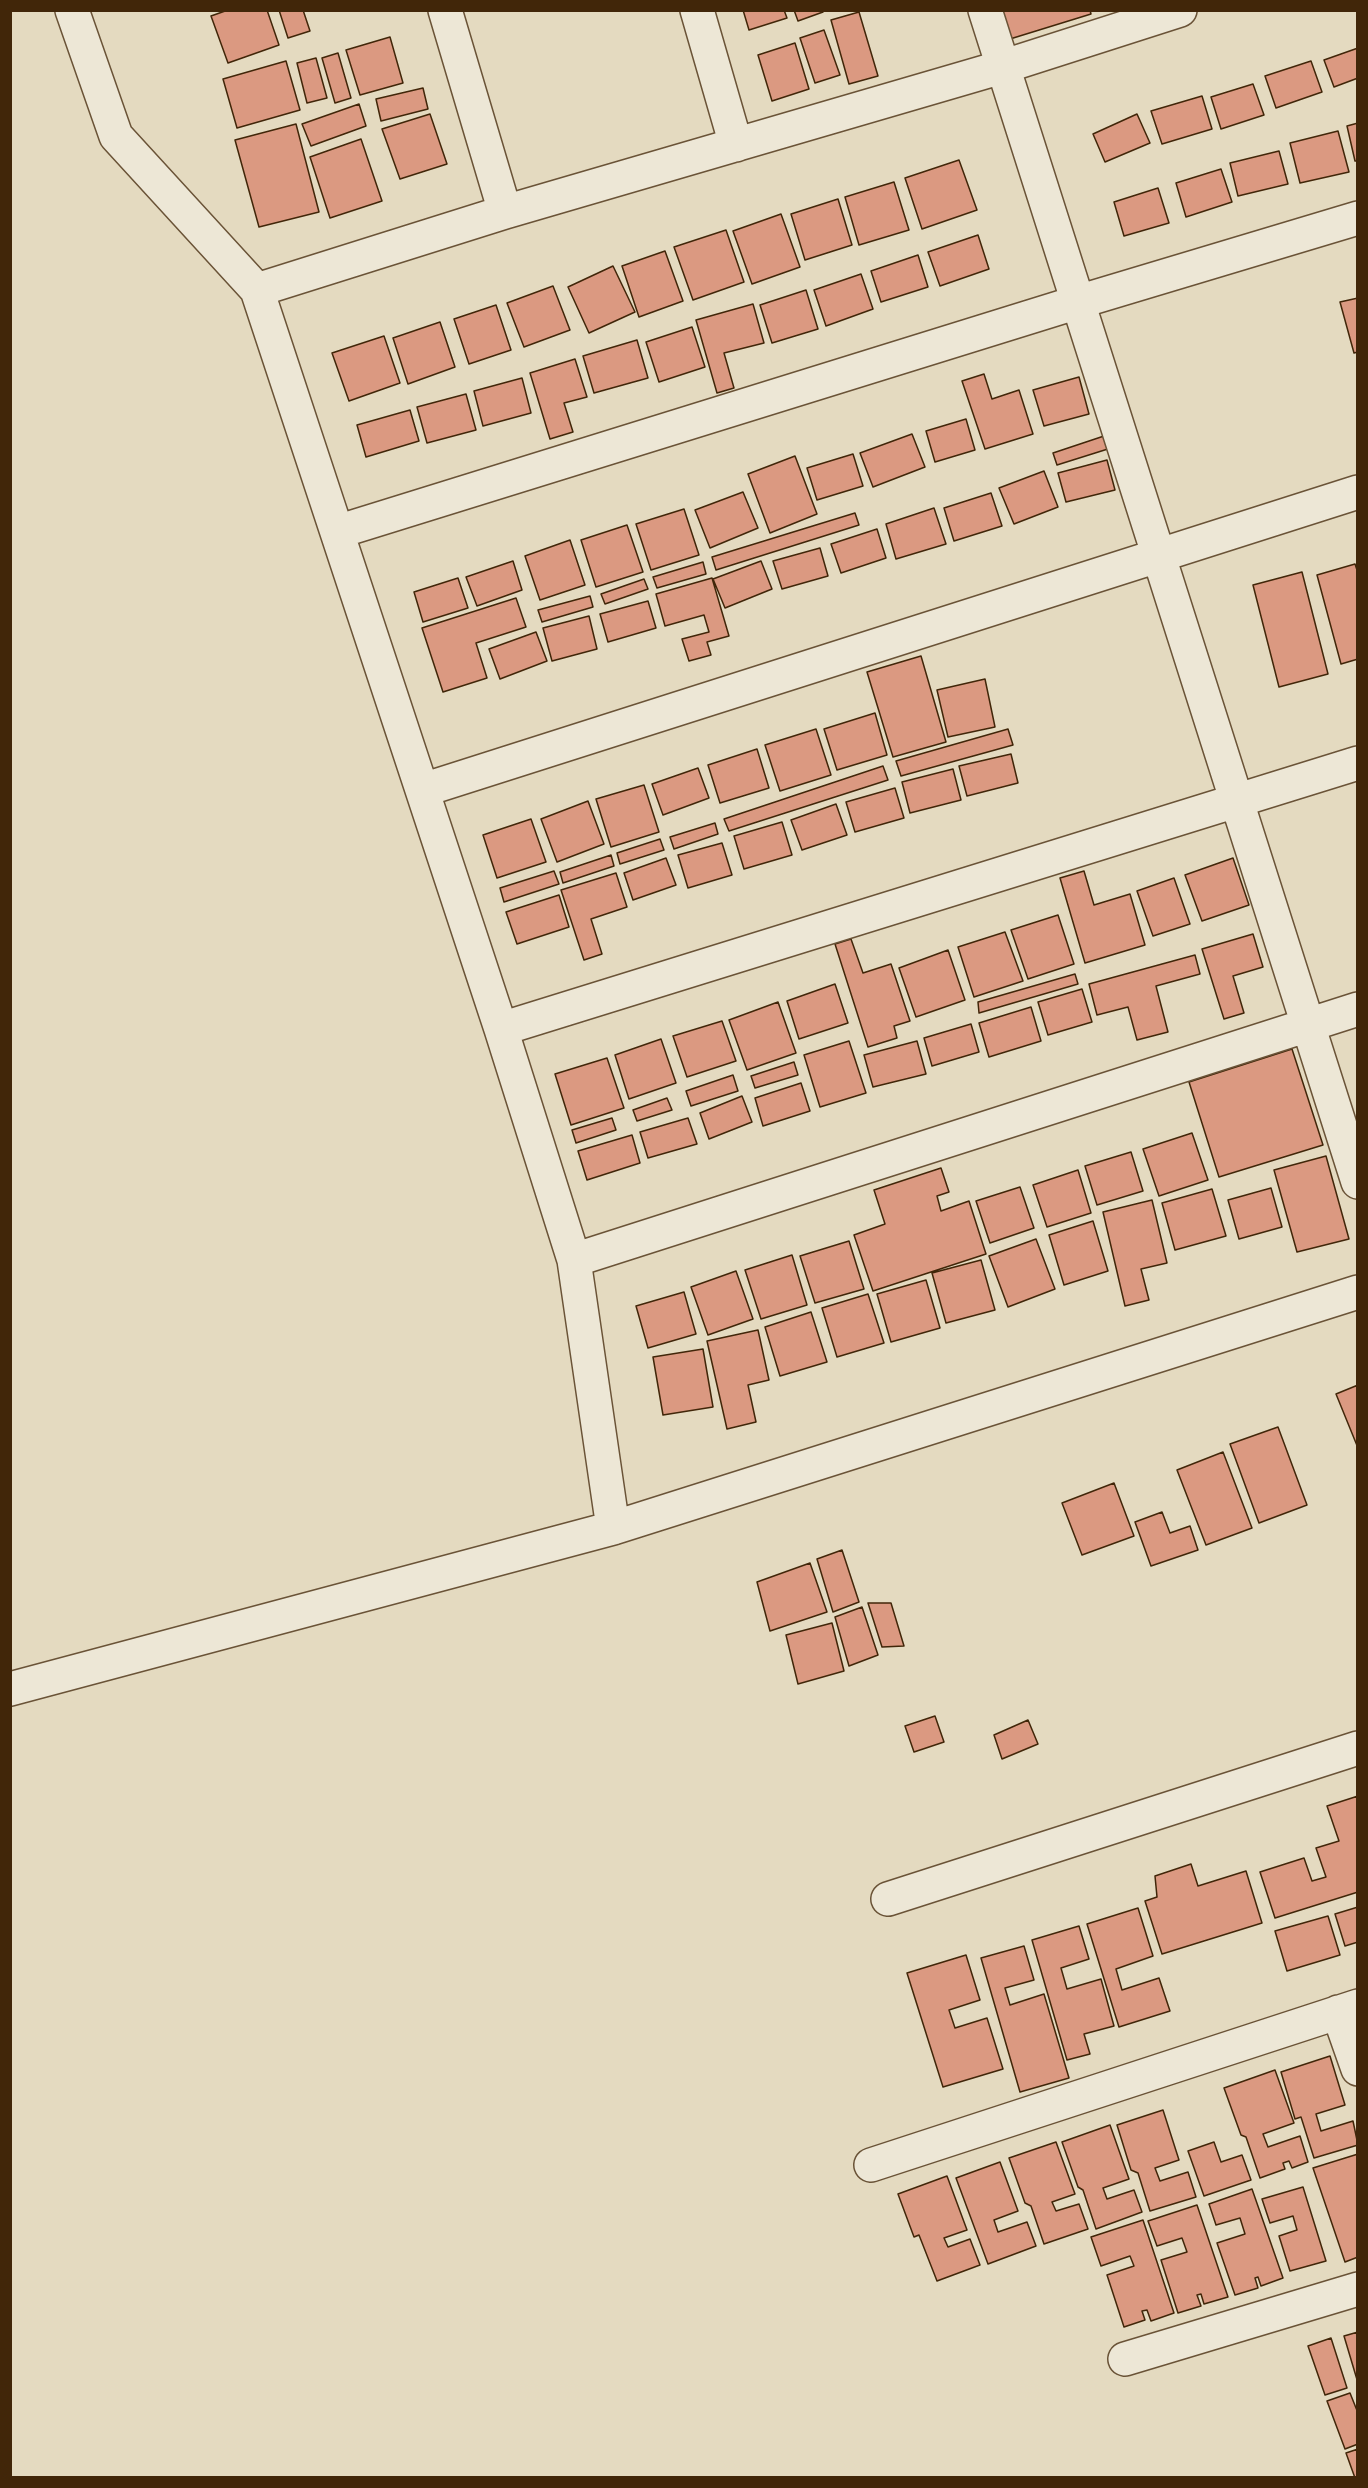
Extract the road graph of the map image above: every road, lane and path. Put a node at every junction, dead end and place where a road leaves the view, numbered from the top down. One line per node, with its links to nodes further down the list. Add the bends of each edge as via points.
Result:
1 (72, 10): 10 (street, via 116,136)
2 (445, 10): 8 (street)
3 (697, 10): 7 (street)
4 (985, 10): 6 (street)
5 (1180, 10): 6 (street)
6 (1002, 67): 7 (street); 11 (street)
7 (736, 145): 8 (street)
8 (505, 212): 10 (street)
9 (1358, 218): 11 (street)
10 (257, 290): 13 (street)
11 (1078, 302): 13 (street); 14 (street)
12 (1358, 492): 14 (street)
13 (338, 532): 16 (street)
14 (1158, 554): 16 (street); 17 (street)
15 (1358, 763): 17 (street)
16 (423, 790): 20 (street)
17 (1237, 802): 19 (street); 20 (street)
18 (1358, 1009): 19 (street)
19 (1307, 1024): 21 (street); 22 (street)
20 (501, 1029): 22 (street)
21 (1358, 1182)
22 (574, 1260): 24 (street)
23 (1358, 1292): 24 (street)
24 (613, 1528): 25 (street)
25 (10, 1689)
26 (1358, 1748): 27 (street)
27 (888, 1899)
28 (1348, 2009): 29 (street); 30 (street)
29 (1358, 2069)
30 (871, 2165)
31 (1358, 2289): 32 (street)
32 (1125, 2359)

